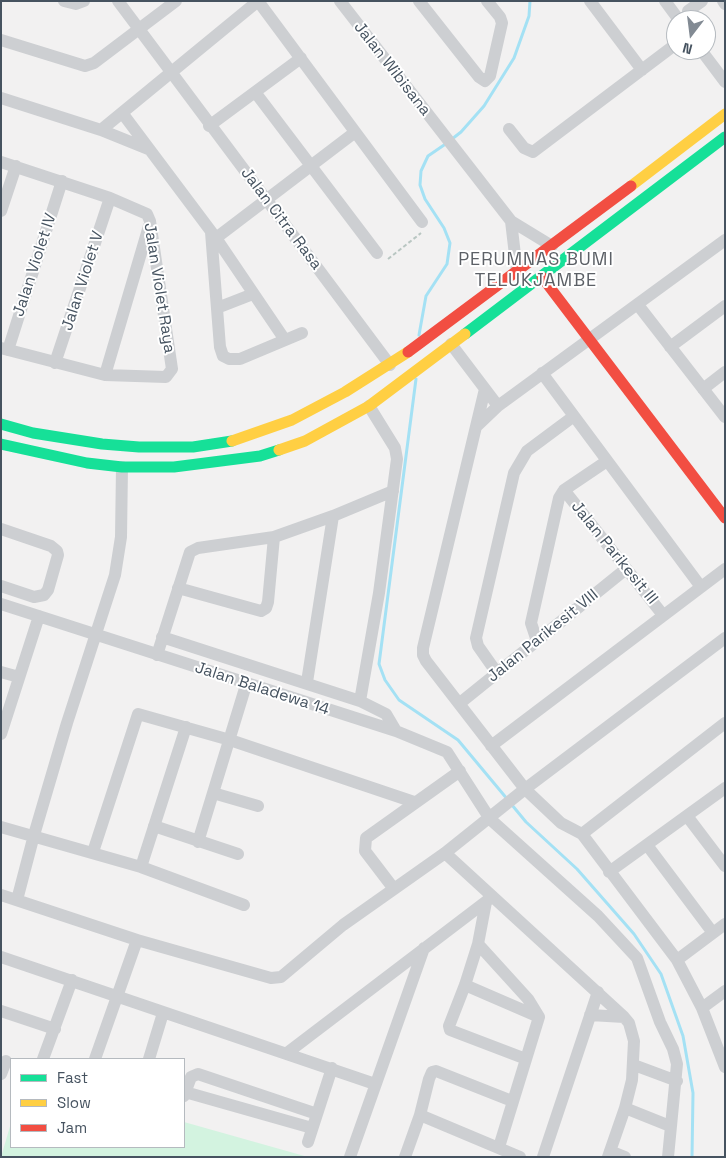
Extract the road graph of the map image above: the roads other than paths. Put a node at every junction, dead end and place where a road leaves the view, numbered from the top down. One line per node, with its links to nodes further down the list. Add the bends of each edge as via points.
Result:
1 (64, 1): 2 (street, via 76,4)
2 (84, 1)
3 (118, 1): 14 (street, Jalan Citra Rasa)
4 (176, 1): 14 (street)
5 (258, 1): 17 (street); 20 (street)
6 (340, 1): 40 (street, Jalan Wibisana)
7 (419, 1): 8 (street, via 479,78 485,81 490,76 502,24)
8 (487, 1)
9 (590, 1): 19 (street)
10 (666, 1): 12 (street)
11 (702, 1): 13 (street)
12 (677, 10)
13 (691, 10)
14 (139, 30): 15 (street, via 85,66); 20 (street, Jalan Citra Rasa)
15 (1, 40)
16 (666, 52): 19 (street)
17 (301, 58): 22 (street); 29 (street)
18 (708, 60): 21 (street)
19 (642, 70): 27 (street, via 532,152 524,148)
20 (171, 74): 24 (street); 26 (street, Jalan Citra Rasa)
21 (725, 82)
22 (255, 92): 26 (street); 34 (street)
23 (1, 98): 28 (street)
24 (123, 114): 28 (street); 31 (street)
25 (725, 114): 44 (main road)
26 (210, 126): 37 (street, Jalan Citra Rasa)
27 (509, 129)
28 (101, 130): 31 (street)
29 (354, 133): 34 (street); 41 (street)
30 (725, 137): 47 (main road)
31 (149, 149): 42 (street)
32 (1, 162): 33 (street, Jalan Violet Raya)
33 (16, 166): 35 (street, Jalan Violet Raya); 38 (street)
34 (310, 167): 37 (street); 45 (street)
35 (62, 181): 36 (street, Jalan Violet Raya); 57 (street, Jalan Violet IV)
36 (110, 198): 39 (street, Jalan Violet Raya, via 143,211); 58 (street, Jalan Violet V)
37 (267, 200): 42 (street); 59 (street, Jalan Citra Rasa)
38 (1, 211)
39 (150, 221): 62 (street); 62 (street, Jalan Violet Raya, via 171,372 166,377)
40 (511, 221): 44 (street); 46 (street)
41 (422, 222)
42 (213, 235): 48 (street); 51 (street)
43 (725, 240): 49 (street)
44 (552, 246): 46 (main road)
45 (377, 254)
46 (517, 272): 59 (main road)
47 (542, 277): 54 (main road); 55 (main road)
48 (253, 294): 51 (street); 53 (street)
49 (638, 305): 54 (street); 56 (street)
50 (725, 306): 56 (street)
51 (217, 308): 53 (street, via 220,347 225,358 240,359)
52 (302, 333): 53 (street)
53 (285, 340)
54 (590, 340): 61 (street); 77 (main road)
55 (451, 344): 63 (street); 65 (main road)
56 (670, 347): 64 (street)
57 (5, 349): 58 (street, Jalan Violet Raya)
58 (55, 363): 62 (street, Jalan Violet Raya)
59 (390, 365): 69 (main road, via 292,420 239,440 192,446 122,446 54,437)
60 (725, 372): 64 (street)
61 (542, 373): 66 (street); 67 (street)
62 (105, 375)
63 (485, 389): 66 (street); 70 (street)
64 (703, 389): 68 (street)
65 (369, 406): 73 (main road, via 305,441 260,456 174,468); 75 (street, via 397,453)
66 (498, 406): 70 (street)
67 (574, 416): 72 (street); 94 (street, via 528,451 514,473 476,638)
68 (725, 417)
69 (1, 424)
70 (477, 426): 99 (street, via 423,648 426,661)
71 (1, 444): 73 (main road, via 69,460)
72 (607, 461): 74 (street); 83 (street)
73 (122, 467): 88 (street, via 118,562)
74 (564, 490): 80 (street, Jalan Parikesit III); 91 (street, via 557,504 530,623)
75 (393, 491): 76 (street); 98 (street)
76 (333, 516): 79 (street); 96 (street)
77 (725, 518)
78 (1, 530): 82 (street, via 51,546 58,555 44,595 34,597)
79 (274, 537): 84 (street, via 194,549 187,557); 84 (street, via 268,602 261,611)
80 (626, 569): 86 (street, Jalan Parikesit III); 91 (street, Jalan Parikesit VIII)
81 (725, 570): 83 (street)
82 (1, 586)
83 (701, 587): 86 (street)
84 (178, 588): 89 (street)
85 (1, 604): 87 (street, Jalan Baladewa 14)
86 (663, 615): 105 (street)
87 (39, 616): 88 (street, Jalan Baladewa 14); 95 (street)
88 (94, 636): 92 (street, Jalan Baladewa 14); 117 (street)
89 (162, 636): 92 (street); 96 (street)
90 (725, 638): 109 (street)
91 (537, 641): 94 (street, Jalan Parikesit VIII)
92 (157, 655): 97 (street, Jalan Baladewa 14)
93 (1, 672): 95 (street)
94 (497, 673): 99 (street, Jalan Parikesit VIII)
95 (19, 677): 103 (street)
96 (307, 682): 98 (street)
97 (246, 685): 102 (street, Jalan Baladewa 14); 104 (street)
98 (360, 701): 102 (street, via 386,714)
99 (460, 703): 105 (street)
100 (725, 723): 116 (street)
101 (186, 727): 104 (street); 114 (street); 120 (street, via 138,714)
102 (396, 731): 106 (street, Jalan Baladewa 14, via 447,752)
103 (1, 734)
104 (230, 740): 108 (street); 110 (street)
105 (491, 746): 109 (street)
106 (460, 771): 110 (street); 113 (street, Jalan Baladewa 14)
107 (725, 788): 112 (street)
108 (213, 793): 111 (street); 118 (street)
109 (520, 793): 113 (street); 116 (street)
110 (414, 802): 126 (street, via 366,838 366,851)
111 (258, 806)
112 (687, 816): 119 (street); 123 (street)
113 (490, 819): 121 (street); 161 (street, Jalan Baladewa 14, via 598,916 637,958 660,1022 674,1048)
114 (154, 826): 118 (street); 124 (street)
115 (1, 827): 117 (street)
116 (582, 834): 125 (street)
117 (34, 835): 120 (street); 128 (street)
118 (198, 842): 122 (street)
119 (647, 845): 125 (street); 132 (street)
120 (93, 852): 124 (street)
121 (445, 853): 126 (street); 129 (street)
122 (238, 854)
123 (724, 862)
124 (140, 867): 130 (street)
125 (609, 872): 137 (street)
126 (394, 888): 133 (street, via 277,979)
127 (1, 895): 128 (street)
128 (18, 900): 133 (street)
129 (489, 900): 134 (street); 135 (street); 141 (street)
130 (244, 905)
131 (725, 924): 132 (street)
132 (713, 933): 137 (street)
133 (137, 940): 142 (street)
134 (478, 944): 139 (street); 147 (street, via 528,998)
135 (424, 948): 150 (street); 162 (street)
136 (1, 957): 138 (street)
137 (677, 960): 143 (street)
138 (72, 980): 142 (street); 149 (street)
139 (466, 985): 147 (street); 154 (street, via 450,1030)
140 (725, 991): 143 (street)
141 (598, 992): 146 (street); 148 (street)
142 (118, 996): 145 (street); 152 (street)
143 (702, 1008): 156 (street)
144 (1, 1011): 149 (street)
145 (163, 1013): 150 (street); 153 (street)
146 (590, 1015): 148 (street); 177 (street)
147 (539, 1017): 154 (street)
148 (624, 1017): 157 (street, via 633,1033)
149 (55, 1029): 151 (street)
150 (287, 1052): 159 (street)
151 (43, 1058)
152 (95, 1058)
153 (149, 1058)
154 (526, 1059): 165 (street)
155 (6, 1061): 160 (street)
156 (724, 1061): 158 (street)
157 (634, 1065): 161 (street); 166 (street)
158 (725, 1066)
159 (332, 1068): 162 (street); 167 (street)
160 (1, 1074)
161 (677, 1080): 169 (street, Jalan Baladewa 14)
162 (375, 1084): 174 (street)
163 (185, 1092): 167 (street, via 191,1077 198,1074)
164 (185, 1094): 170 (street)
165 (512, 1101): 168 (street, via 436,1071 429,1079); 172 (street)
166 (625, 1108): 169 (street); 173 (street)
167 (317, 1114): 170 (street)
168 (420, 1115): 172 (street); 175 (street)
169 (670, 1126): 179 (street, Jalan Baladewa 14)
170 (312, 1128): 171 (street)
171 (308, 1142)
172 (499, 1147): 176 (street)
173 (609, 1154): 178 (street)
174 (350, 1157)
175 (404, 1157)
176 (520, 1157)
177 (543, 1157)
178 (626, 1157)
179 (668, 1157)

